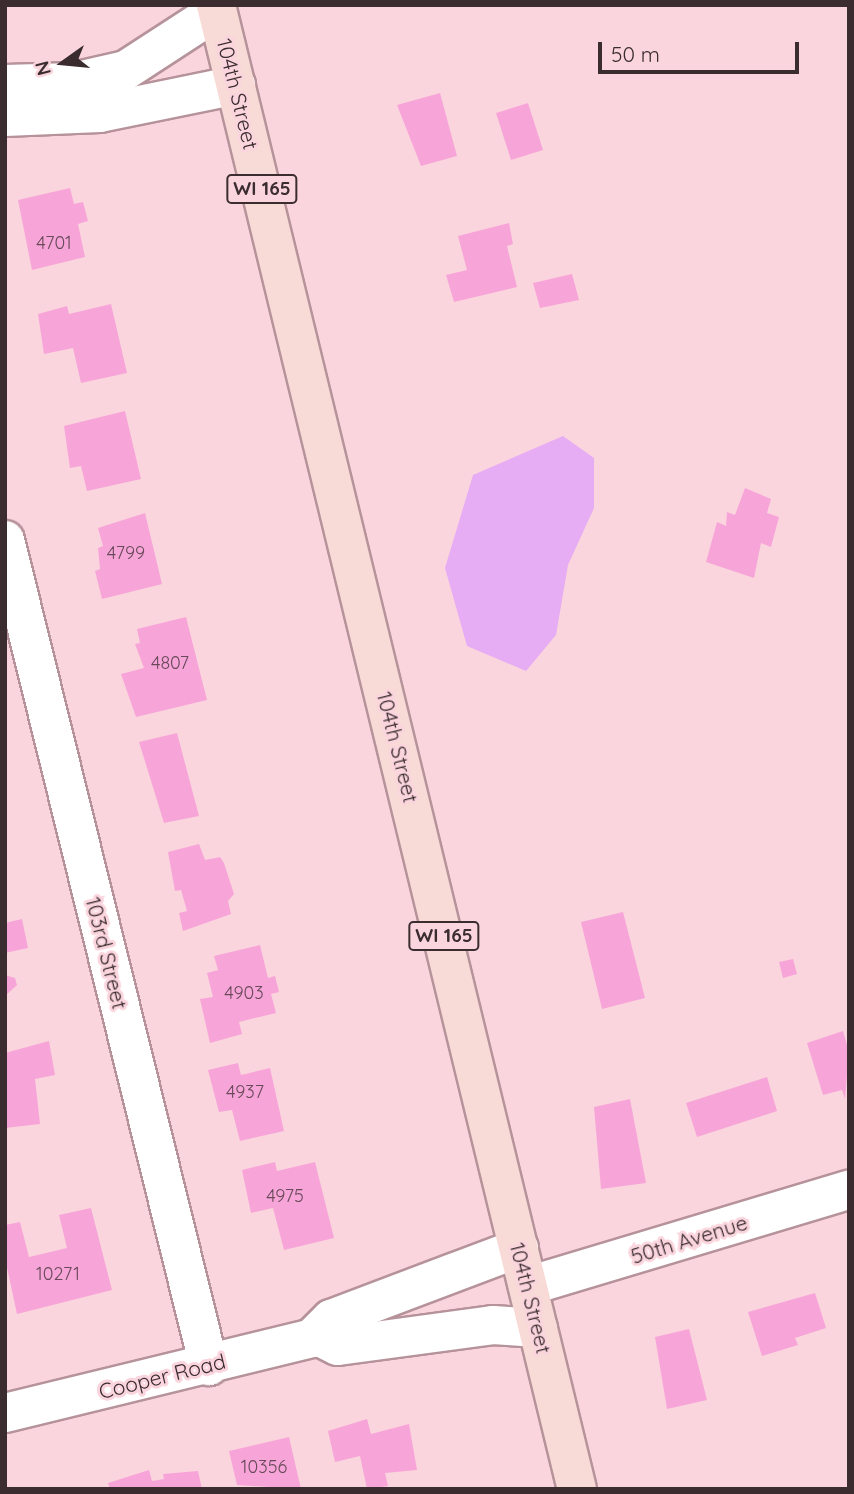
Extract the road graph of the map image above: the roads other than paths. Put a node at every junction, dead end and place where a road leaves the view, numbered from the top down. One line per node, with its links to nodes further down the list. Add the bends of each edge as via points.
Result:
1 (217, 8): 2 (street, via 126,71 73,82); 3 (main road, 104th Street / WI 165)
2 (5, 84)
3 (236, 85): 4 (street, via 100,113); 7 (main road, 104th Street / WI 165)
4 (5, 117)
5 (7, 553): 11 (street, 103rd Street)
6 (849, 1191): 8 (street, 50th Avenue)
7 (519, 1248): 8 (main road, 104th Street / WI 165); 10 (street, Cooper Road, via 331,1319)
8 (528, 1286): 9 (main road, 104th Street / WI 165)
9 (538, 1328): 10 (street, Cooper Road, via 493,1325 338,1346); 13 (main road, 104th Street / WI 165)
10 (318, 1336): 11 (street, Cooper Road)
11 (209, 1366): 12 (street, Cooper Road)
12 (5, 1413)
13 (577, 1489)

